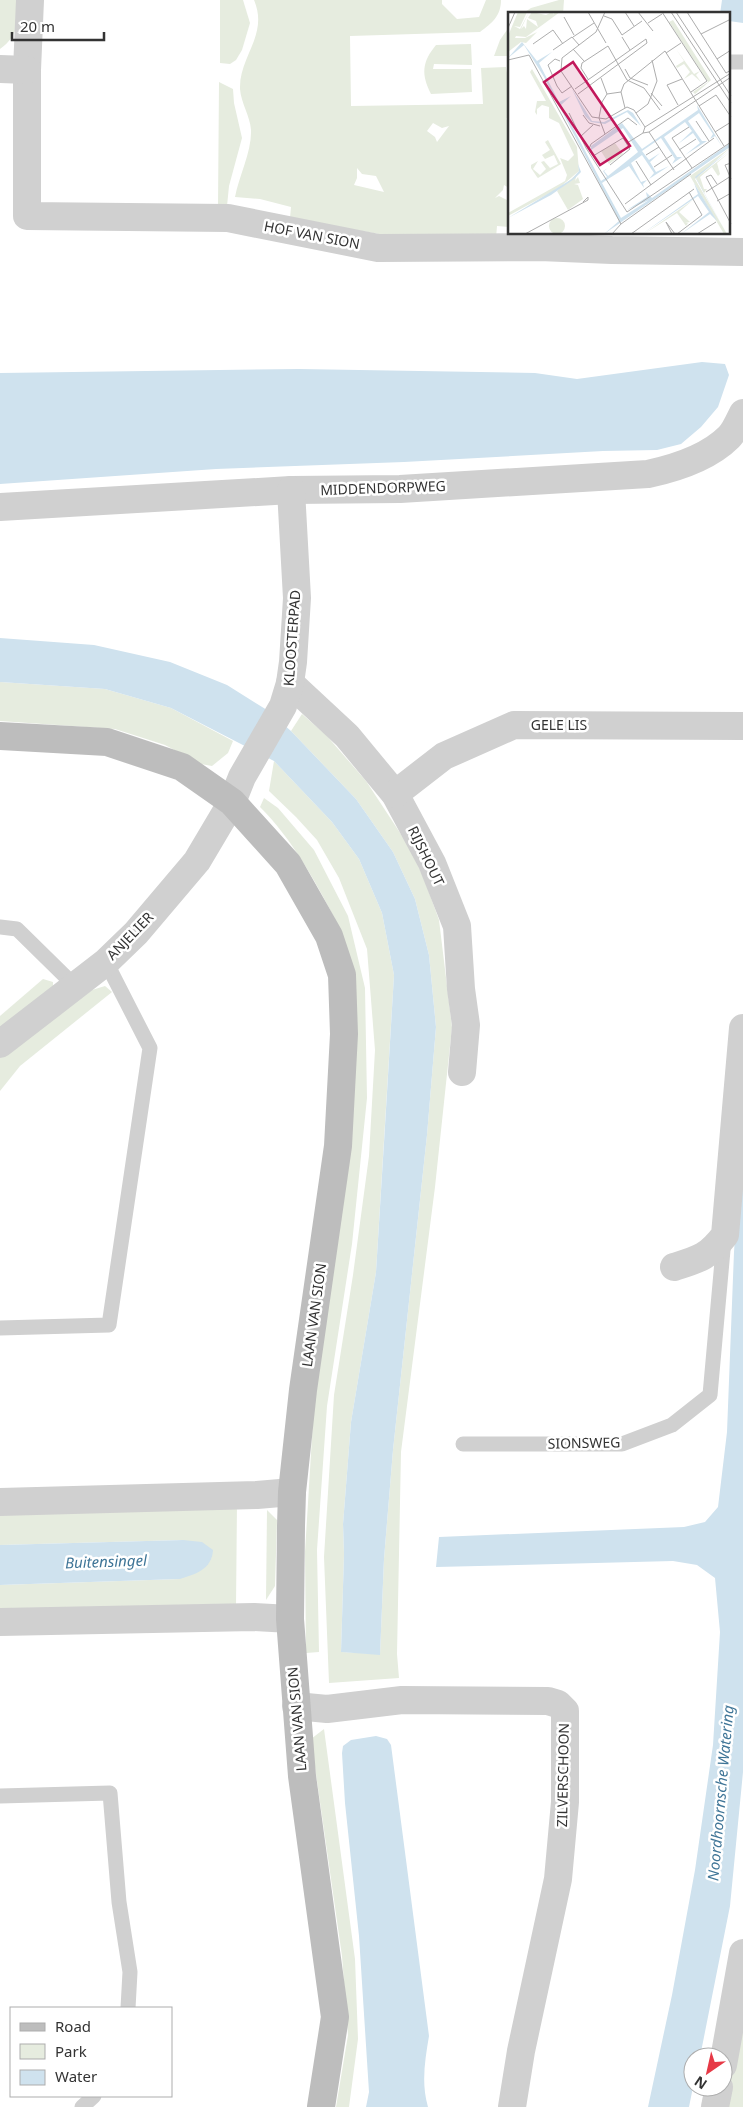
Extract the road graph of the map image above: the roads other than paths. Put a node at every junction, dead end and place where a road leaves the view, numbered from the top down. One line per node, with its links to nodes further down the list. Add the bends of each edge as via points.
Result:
1 (30, 0): 4 (street, HOF VAN SION)
2 (730, 62): 3 (lane)
3 (743, 62)
4 (13, 70): 5 (street, HOF VAN SION, via 27,216 228,218 378,248 540,247)
5 (743, 252)
6 (743, 413): 7 (street, MIDDENDORPWEG, via 730,437 704,454 677,468 648,474 400,489)
7 (291, 490): 8 (street, MIDDENDORPWEG); 9 (street, KLOOSTERPAD, via 297,598)
8 (0, 507)
9 (286, 695): 12 (street, RIJSHOUT, via 347,736); 13 (street, KLOOSTERPAD)
10 (743, 726): 12 (street, GELE LIS, via 514,724 444,756)
11 (0, 736): 13 (street, LAAN VAN SION, via 107,742 182,767)
12 (395, 794): 19 (street, RIJSHOUT, via 432,863 456,926 466,1025)
13 (232, 802): 15 (street, ANJELIER, via 197,862 136,933); 24 (street, LAAN VAN SION, via 288,864 329,936 342,975 344,1034 338,1146 303,1390)
14 (0, 927): 16 (lane, via 17,929)
15 (106, 962): 16 (street, ANJELIER); 22 (lane, via 150,1048 110,1325)
16 (75, 986): 18 (street, ANJELIER)
17 (743, 1028): 20 (street, SIONSWEG)
18 (0, 1044)
19 (462, 1072)
20 (725, 1235): 21 (street, via 713,1251); 23 (lane, SIONSWEG, via 710,1395 672,1425 622,1444)
21 (674, 1267)
22 (0, 1328)
23 (463, 1444)
24 (292, 1492): 25 (street); 26 (street, LAAN VAN SION)
25 (0, 1502)
26 (290, 1619): 27 (street); 28 (street, LAAN VAN SION)
27 (0, 1622)
28 (296, 1706): 35 (street, LAAN VAN SION, via 302,1776 336,2017); 36 (street, ZILVERSCHOON, via 327,1709 402,1700 548,1701 558,1704 564,1711 565,1802 558,1879)
29 (0, 1796): 31 (lane, via 110,1793 130,1972)
30 (743, 1953): 32 (street)
31 (128, 2007)
32 (726, 2047)
33 (93, 2097): 34 (lane)
34 (82, 2107)
35 (320, 2107)
36 (512, 2107)

